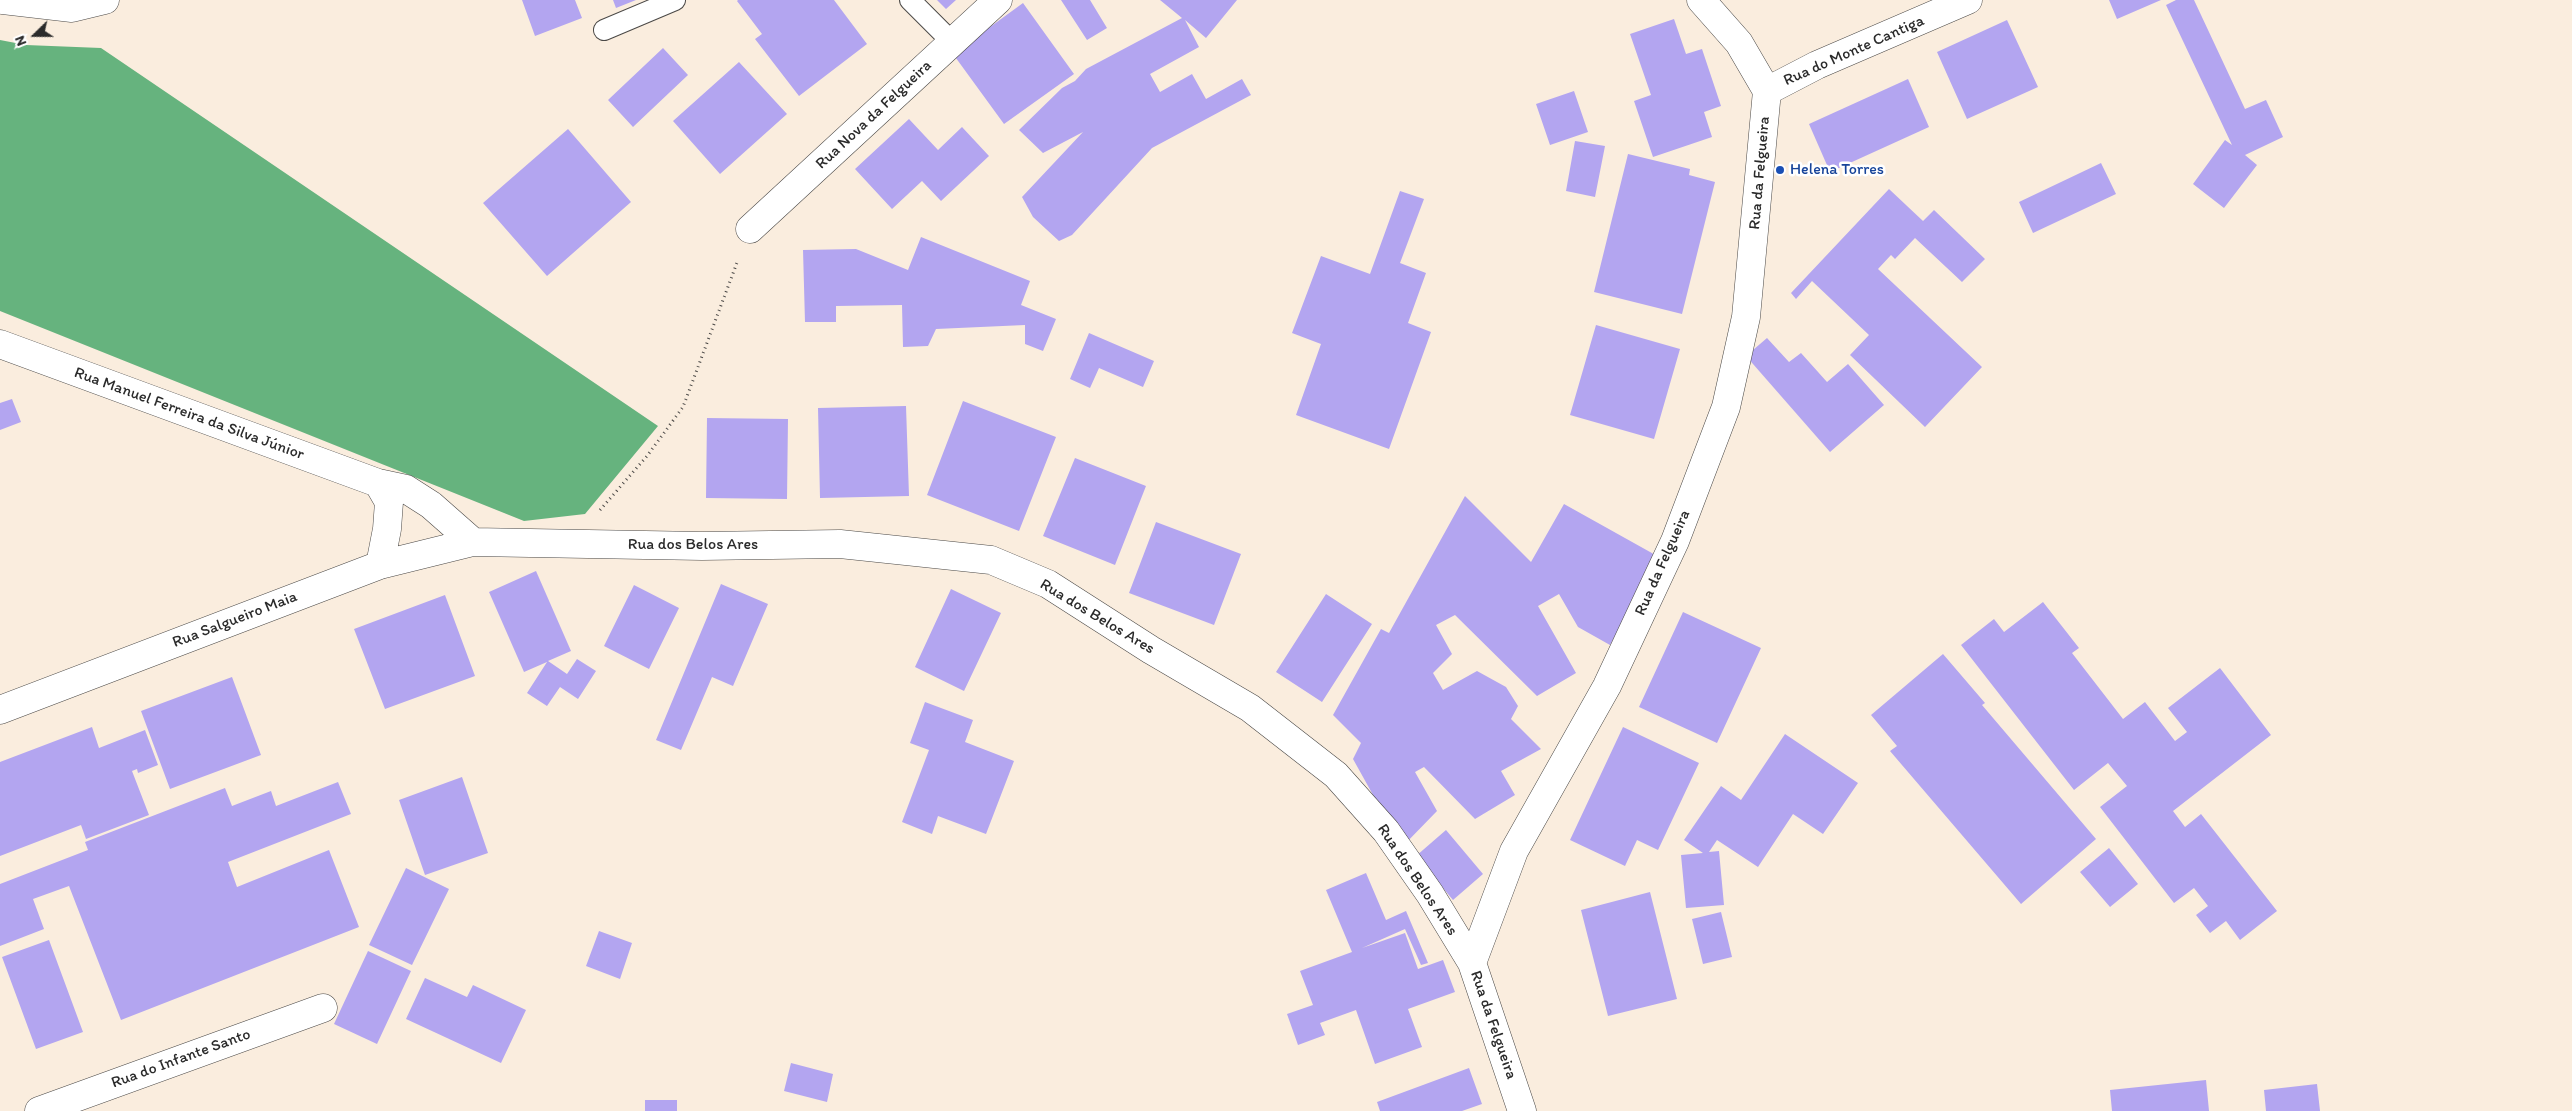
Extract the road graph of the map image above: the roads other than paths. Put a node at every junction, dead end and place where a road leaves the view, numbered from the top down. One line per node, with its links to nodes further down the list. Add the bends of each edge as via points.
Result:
1 (3, 0): 2 (street, via 72,8)
2 (104, 0)
3 (675, 0): 8 (lane)
4 (910, 0): 9 (lane)
5 (998, 0): 9 (street, Rua Nova da Felgueira)
6 (1701, 0): 10 (street, via 1739,43)
7 (1968, 0): 10 (street, Rua do Monte Cantiga, via 1817,65)
8 (604, 30)
9 (952, 42): 11 (street, Rua Nova da Felgueira)
10 (1767, 91): 17 (street, Rua da Felgueira, via 1746,317 1726,407 1675,541 1607,686 1514,851)
11 (750, 229)
12 (0, 344): 13 (street, Rua Manuel Ferreira da Silva Júnior)
13 (378, 483): 14 (street, Rua Manuel Ferreira da Silva Júnior, via 406,488); 15 (street, via 388,502)
14 (473, 542): 15 (street, Rua Salgueiro Maia); 17 (street, Rua dos Belos Ares, via 702,546 840,544 991,560 1048,584 1250,708 1336,775 1386,831)
15 (380, 565): 16 (street, Rua Salgueiro Maia)
16 (0, 710)
17 (1472, 963): 20 (street, Rua da Felgueira)
18 (323, 1008): 19 (street, Rua do Infante Santo)
19 (39, 1111)
20 (1522, 1111)

